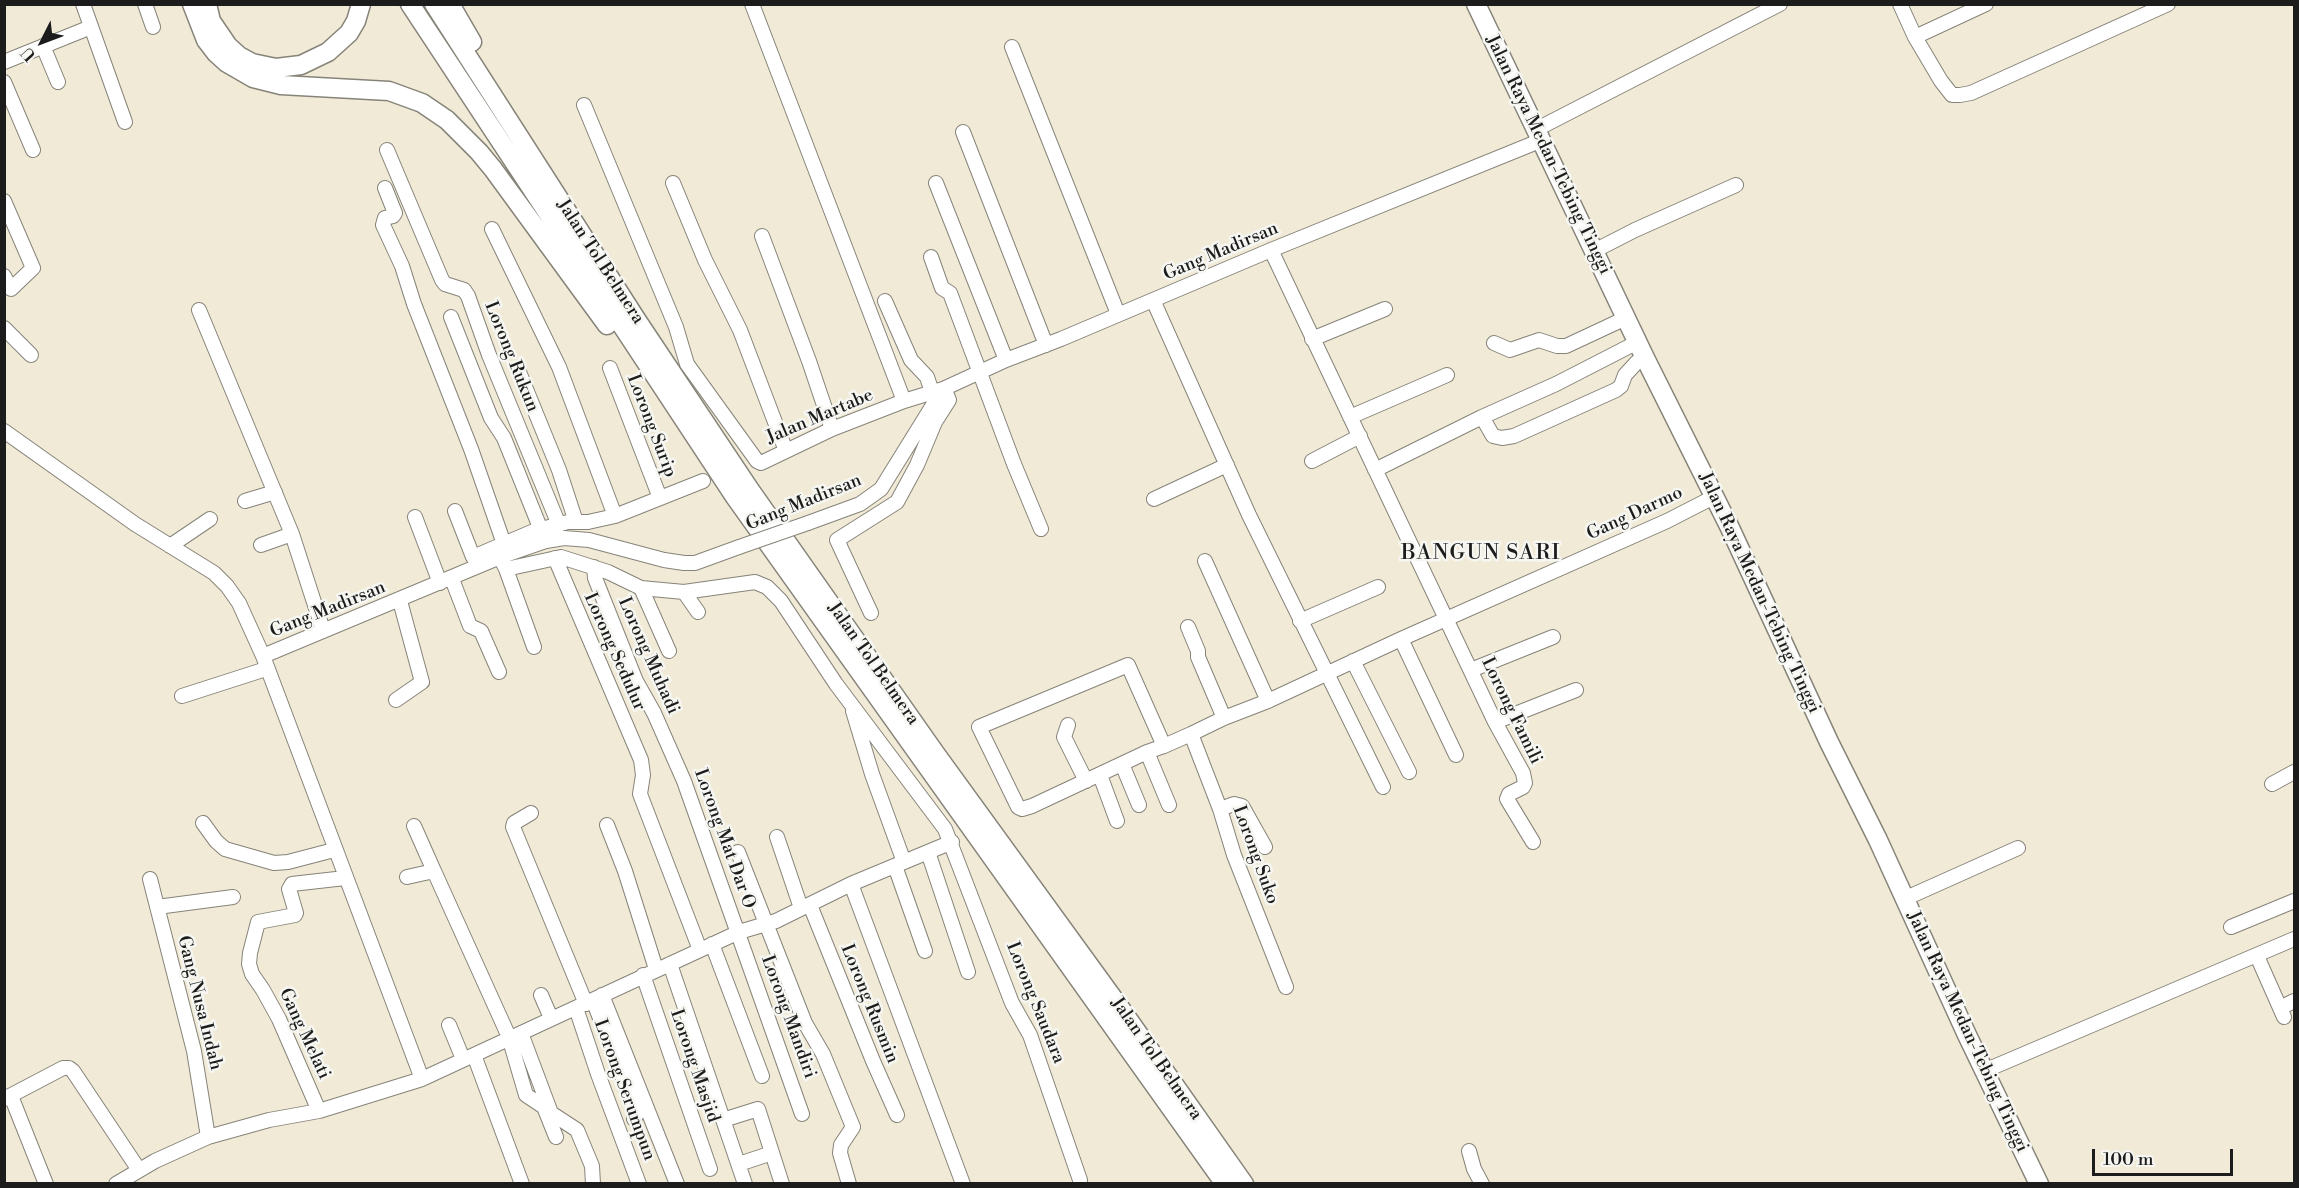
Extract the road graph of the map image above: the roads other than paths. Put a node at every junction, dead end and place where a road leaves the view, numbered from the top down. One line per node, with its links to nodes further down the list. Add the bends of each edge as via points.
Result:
1 (83, 4): 16 (street)
2 (145, 4): 17 (street)
3 (192, 4): 62 (highway, via 202,32 216,53 253,78 281,85 388,91 422,103 447,120 479,152 635,363)
4 (207, 4): 5 (highway, via 211,21 228,46 252,63 276,68 301,65 328,52 349,33)
5 (361, 4)
6 (410, 4): 62 (highway)
7 (434, 4): 27 (highway)
8 (450, 4): 27 (highway)
9 (752, 4): 61 (street)
10 (1464, 4): 28 (highway, Jalan Raya Medan-Tebing Tinggi)
11 (1476, 4): 28 (highway, Jalan Raya Medan-Tebing Tinggi)
12 (1780, 4): 28 (street, Gang Madirsan)
13 (1900, 4): 18 (street)
14 (1986, 4): 18 (street)
15 (2168, 4): 18 (street, via 1960,95 1952,95 1941,81)
16 (91, 27): 19 (street); 25 (street)
17 (153, 27)
18 (1915, 37)
19 (44, 45): 21 (street); 23 (street)
20 (1012, 47): 46 (street)
21 (4, 62)
22 (4, 82): 29 (street)
23 (57, 82)
24 (584, 105): 68 (street, Jalan Martabe, via 676,327 687,364 757,461 761,463)
25 (125, 122)
26 (963, 132): 52 (street)
27 (519, 134): 208 (highway, Jalan Tol Belmera, via 761,506)
28 (1537, 137): 38 (street, Gang Madirsan); 39 (highway, Jalan Raya Medan-Tebing Tinggi); 48 (highway, Jalan Raya Medan-Tebing Tinggi)
29 (33, 150)
30 (387, 150): 83 (street, Lorong Rukun, via 442,280 464,290 468,296)
31 (673, 183): 68 (street, via 700,250 740,330)
32 (936, 183): 55 (street)
33 (1736, 185): 39 (street)
34 (386, 188): 89 (street, via 395,213 385,218 383,225 471,449)
35 (4, 201): 41 (street, via 33,268 11,289)
36 (492, 229): 79 (street, via 559,367)
37 (762, 236): 65 (street)
38 (1271, 250): 42 (street, Gang Madirsan); 50 (street, Lorong Famili)
39 (1594, 251): 48 (highway, Jalan Raya Medan-Tebing Tinggi)
40 (931, 257): 58 (street, via 942,288 950,293)
41 (4, 276)
42 (1153, 300): 46 (street, Gang Madirsan); 70 (street)
43 (885, 301): 60 (street, via 911,360)
44 (1385, 309): 50 (street)
45 (199, 310): 73 (street)
46 (1118, 314): 52 (street, Gang Madirsan)
47 (451, 317): 85 (street)
48 (1622, 320): 51 (street, via 1566,346 1539,340 1510,350); 53 (highway, Jalan Raya Medan-Tebing Tinggi); 157 (highway, Jalan Raya Medan-Tebing Tinggi, via 1735,538)
49 (4, 328): 54 (street)
50 (1312, 339): 63 (street, Lorong Famili)
51 (1494, 343)
52 (1046, 345): 55 (street, Gang Madirsan)
53 (1634, 354): 64 (street); 64 (street, via 1616,390 1514,436 1493,436); 77 (highway, Jalan Raya Medan-Tebing Tinggi)
54 (31, 355)
55 (1006, 360): 58 (street, Gang Madirsan)
56 (610, 368): 74 (street, Lorong Surip)
57 (519, 372): 82 (street)
58 (980, 372): 60 (street, Gang Madirsan); 84 (street)
59 (1447, 375): 63 (street)
60 (937, 391): 61 (street, Jalan Martabe); 89 (street, Gang Madirsan, bridge, via 881,489 861,504 695,563 564,538); 100 (street, via 949,400 897,502 837,540)
61 (904, 401): 65 (street, Jalan Martabe)
62 (677, 410): 207 (highway, Jalan Tol Belmera, via 829,630)
63 (1350, 417): 67 (street, Lorong Famili)
64 (1482, 417): 71 (street)
65 (832, 429): 68 (street, Jalan Martabe)
66 (4, 431): 88 (street)
67 (1360, 436): 69 (street); 71 (street, Lorong Famili)
68 (786, 450)
69 (1312, 461)
70 (1227, 465): 75 (street); 102 (street)
71 (1375, 470): 101 (street, Lorong Famili)
72 (703, 481): 74 (street)
73 (275, 492): 76 (street); 86 (street)
74 (660, 498): 79 (street)
75 (1154, 499)
76 (245, 501)
77 (1706, 501): 101 (street, Gang Darmo); 210 (highway, Jalan Raya Medan-Tebing Tinggi)
78 (455, 511): 92 (street)
79 (615, 516): 82 (street)
80 (415, 517): 94 (street)
81 (210, 519): 88 (street)
82 (576, 522): 83 (street)
83 (559, 525): 85 (street)
84 (1041, 529)
85 (541, 530): 89 (street)
86 (292, 534): 87 (street); 104 (street)
87 (261, 545)
88 (170, 546): 110 (street, via 214,573 227,586)
89 (503, 557): 90 (street); 92 (street, Gang Madirsan); 107 (street)
90 (555, 558): 93 (street); 165 (street, Lorong Sedulur, via 641,760 640,794)
91 (1205, 561): 117 (street)
92 (476, 562): 94 (street, Gang Madirsan)
93 (594, 567): 96 (street); 126 (street, Lorong Muhadi, via 597,584 636,681)
94 (446, 581): 98 (street, Gang Madirsan); 112 (street, via 470,626 481,631)
95 (1378, 587): 102 (street)
96 (642, 588): 97 (street); 108 (street)
97 (684, 592): 99 (street); 118 (street, via 755,582 767,587 781,601)
98 (400, 601): 104 (street, Gang Madirsan); 116 (street, via 422,682)
99 (698, 612)
100 (871, 613)
101 (1447, 618): 106 (street, Gang Darmo); 111 (street, Lorong Famili)
102 (1300, 621): 113 (street)
103 (1188, 627): 119 (street)
104 (323, 630): 110 (street, Gang Madirsan)
105 (1553, 637): 111 (street)
106 (1401, 639): 109 (street, Gang Darmo); 125 (street)
107 (534, 647)
108 (669, 651)
109 (1353, 661): 113 (street, Gang Darmo); 128 (street)
110 (264, 663): 115 (street, Gang Madirsan); 147 (street)
111 (1471, 670): 120 (street, Lorong Famili)
112 (499, 672)
113 (1326, 674): 117 (street, Gang Darmo); 133 (street)
114 (1576, 690): 120 (street)
115 (182, 696)
116 (396, 700)
117 (1268, 701): 119 (street, Gang Darmo)
118 (850, 704): 143 (street, Lorong Saudara); 150 (street)
119 (1224, 718): 122 (street, Gang Darmo)
120 (1495, 722): 144 (street, Lorong Famili, via 1525,783 1507,799)
121 (1068, 725): 131 (street, via 1064,737)
122 (1191, 734): 123 (street, Gang Darmo); 136 (street, Lorong Suko)
123 (1164, 746): 124 (street, Gang Darmo); 131 (street, Gang Darmo, via 1128,665 979,727 1018,807 1032,806)
124 (1147, 752): 127 (street, Gang Darmo); 135 (street)
125 (1456, 755)
126 (674, 758): 163 (street, Lorong Mat Dar O)
127 (1122, 765): 130 (street, Gang Darmo); 134 (street)
128 (1409, 772)
129 (2295, 772): 132 (street)
130 (1100, 775): 131 (street, Gang Darmo); 138 (street)
131 (1086, 781)
132 (2272, 784)
133 (1383, 787)
134 (1139, 805)
135 (1169, 805)
136 (1220, 809): 145 (street, via 1234,804 1242,806); 172 (street, Lorong Suko)
137 (531, 813): 175 (street, via 513,827)
138 (1117, 821)
139 (203, 823): 147 (street, via 225,849 274,863)
140 (607, 825): 170 (street)
141 (414, 826): 151 (street)
142 (777, 837): 160 (street, Lorong Rusmin)
143 (952, 842): 149 (street); 196 (street, Lorong Saudara, via 1012,1003 1030,1035)
144 (1533, 842)
145 (1265, 847)
146 (2018, 848): 157 (street)
147 (334, 850): 153 (street)
148 (738, 852): 161 (street)
149 (928, 852): 150 (street); 171 (street)
150 (900, 864): 155 (street); 166 (street)
151 (434, 870): 152 (street); 178 (street)
152 (407, 877)
153 (345, 878): 182 (street); 184 (street, Gang Melati, via 290,886 296,912 258,922 250,953 252,974 279,1019)
154 (150, 879): 159 (street, Gang Nusa Indah)
155 (851, 884): 160 (street); 206 (street)
156 (233, 897): 159 (street)
157 (1904, 899): 180 (highway, Jalan Raya Medan-Tebing Tinggi)
158 (2295, 901): 162 (street)
159 (157, 907): 189 (street, Gang Nusa Indah, via 194,1051)
160 (806, 907): 161 (street); 186 (street, Lorong Rusmin)
161 (766, 924): 163 (street); 205 (street, via 805,1023 823,1054 853,1127 840,1153)
162 (2231, 927)
163 (739, 932): 165 (street); 185 (street, Lorong Mandiri)
164 (2295, 939): 168 (street)
165 (706, 947): 170 (street); 181 (street)
166 (925, 951)
167 (2229, 952): 169 (street)
168 (2257, 956): 169 (street); 174 (street, via 2282,1012)
169 (2234, 966): 180 (street)
170 (656, 969): 175 (street); 188 (street); 194 (street, Lorong Masjid)
171 (968, 972)
172 (1286, 987)
173 (542, 995): 176 (street)
174 (2295, 1001)
175 (589, 1002): 176 (street); 187 (street, via 637,1114); 201 (street, Lorong Serumpun, via 598,1074); 202 (street)
176 (551, 1018): 178 (street)
177 (449, 1025): 179 (street)
178 (515, 1035): 179 (street); 190 (street, via 526,1095 544,1107); 200 (street, via 551,1113 578,1130 592,1167)
179 (469, 1057): 182 (street); 199 (street)
180 (1984, 1071): 211 (highway, Jalan Raya Medan-Tebing Tinggi)
181 (762, 1076)
182 (422, 1079): 184 (street)
183 (8, 1098): 195 (street, via 69,1068); 197 (street)
184 (319, 1111): 189 (street)
185 (802, 1114)
186 (897, 1114)
187 (634, 1119)
188 (723, 1120): 192 (street, via 758,1109); 193 (street)
189 (208, 1137): 195 (street)
190 (556, 1137)
191 (1469, 1151): 209 (street)
192 (772, 1153): 193 (street); 204 (street)
193 (739, 1164): 203 (street)
194 (710, 1169)
195 (139, 1170): 198 (street)
196 (1080, 1180)
197 (46, 1184)
198 (117, 1184)
199 (522, 1184)
200 (593, 1184)
201 (639, 1184)
202 (677, 1184)
203 (746, 1184)
204 (782, 1184)
205 (849, 1184)
206 (963, 1184)
207 (1225, 1184)
208 (1244, 1184)
209 (1482, 1184)
210 (2027, 1184)
211 (2039, 1184)

